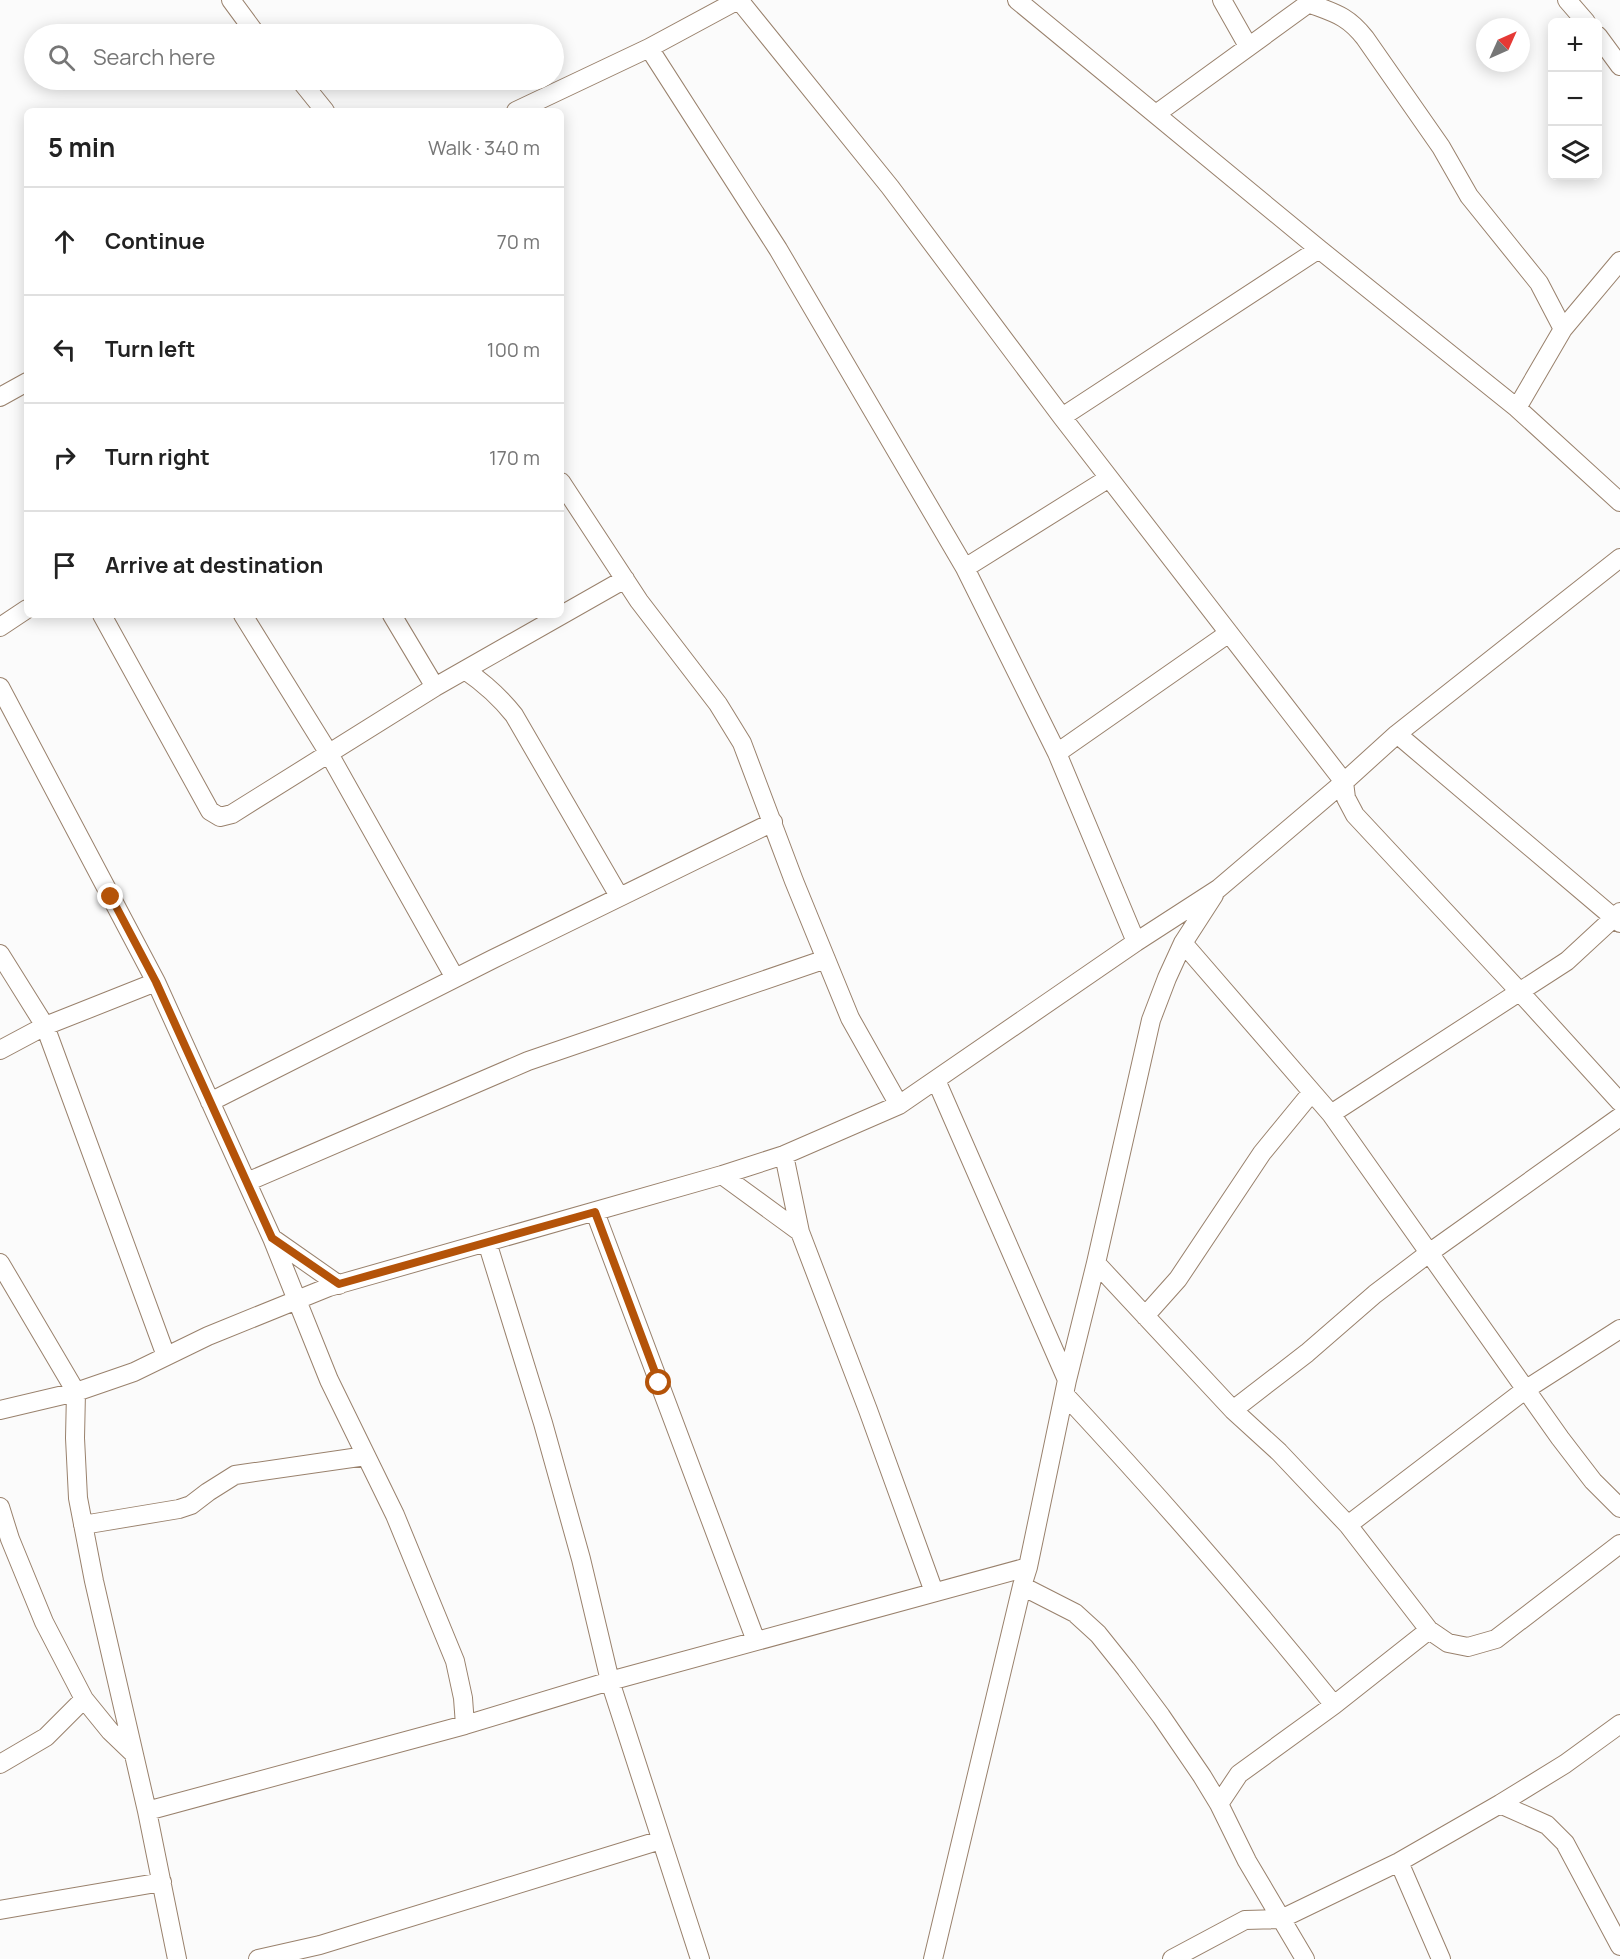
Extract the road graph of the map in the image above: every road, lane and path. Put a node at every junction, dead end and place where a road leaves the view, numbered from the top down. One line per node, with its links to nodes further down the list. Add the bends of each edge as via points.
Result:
1 (231, 0): 8 (street)
2 (738, 0): 11 (street); 25 (street, via 890,187)
3 (1017, 0): 18 (street)
4 (1222, 0): 10 (street)
5 (1567, 0): 7 (street)
6 (1311, 2): 10 (street); 21 (street, via 1342,15 1365,38 1441,147 1469,196 1539,283)
7 (1583, 18)
8 (249, 24)
9 (1602, 41): 12 (street)
10 (1248, 46): 18 (street)
11 (649, 48): 13 (street); 30 (street, via 778,249)
12 (1620, 66)
13 (564, 88)
14 (308, 90): 16 (street)
15 (560, 90): 17 (street)
16 (323, 108)
17 (522, 108)
18 (1156, 114): 19 (street)
19 (1319, 249): 24 (street); 25 (street)
20 (1620, 261): 21 (street)
21 (1563, 329): 24 (street)
22 (24, 384): 23 (street)
23 (0, 397)
24 (1517, 408): 28 (street)
25 (1062, 417): 26 (street)
26 (1109, 478): 30 (street); 39 (street)
27 (564, 487): 31 (street)
28 (1620, 502)
29 (1620, 558): 43 (street)
30 (965, 568): 45 (street)
31 (625, 579): 33 (street); 47 (street, via 718,704 742,743)
32 (24, 611): 38 (street)
33 (564, 614)
34 (104, 618): 44 (street, via 194,784 215,815 232,813)
35 (245, 618): 44 (street)
36 (394, 618): 42 (street)
37 (556, 618): 40 (street)
38 (0, 627)
39 (1229, 633): 45 (street); 46 (street)
40 (465, 670): 42 (street); 49 (street, via 484,682 514,715)
41 (0, 687): 56 (street)
42 (435, 687): 44 (street)
43 (1397, 734): 46 (street); 50 (street)
44 (328, 752): 55 (street)
45 (1057, 753): 51 (street)
46 (1344, 782): 48 (street); 57 (street, via 1346,798 1355,815)
47 (773, 822): 49 (street); 54 (street)
48 (1218, 889): 51 (street); 52 (street)
49 (619, 896): 55 (street)
50 (1618, 918): 57 (street, via 1567,961)
51 (1136, 942): 60 (street)
52 (1183, 943): 61 (street); 76 (street, via 1151,1020)
53 (0, 954): 58 (street)
54 (826, 959): 64 (street, via 850,1018); 69 (street, via 528,1061)
55 (455, 978): 62 (street)
56 (156, 982): 58 (street); 62 (street)
57 (1519, 991): 63 (street); 65 (street)
58 (45, 1026): 59 (street); 81 (street)
59 (0, 1050)
60 (936, 1080): 64 (street); 82 (street)
61 (1312, 1092): 65 (street); 79 (street, via 1262,1153 1178,1279)
62 (210, 1102): 69 (street)
63 (1620, 1102)
64 (899, 1105): 67 (street)
65 (1331, 1114): 74 (street)
66 (1620, 1116): 74 (street)
67 (784, 1155): 68 (street); 71 (street)
68 (722, 1175): 70 (street); 71 (street)
69 (247, 1182): 72 (street)
70 (595, 1212): 73 (street); 98 (street)
71 (800, 1232): 96 (street)
72 (272, 1238): 77 (street); 78 (street)
73 (487, 1242): 77 (street); 99 (street, via 575,1536)
74 (1429, 1253): 83 (street); 86 (street)
75 (0, 1263): 84 (street)
76 (1096, 1263): 79 (street); 82 (street)
77 (339, 1284): 78 (street)
78 (297, 1299): 81 (street); 87 (street, via 329,1380)
79 (1145, 1316): 86 (street)
80 (1620, 1329): 83 (street)
81 (166, 1356): 84 (street)
82 (1066, 1387): 94 (street); 101 (street)
83 (1525, 1390): 89 (street, via 1593,1481); 91 (street)
84 (76, 1392): 85 (street); 90 (street, via 77,1486)
85 (0, 1410)
86 (1233, 1410): 91 (street, via 1279,1452)
87 (366, 1456): 90 (street, via 235,1475 179,1509); 103 (street, via 395,1515 455,1661)
88 (0, 1507): 92 (street)
89 (1620, 1508)
90 (83, 1525): 104 (street)
91 (1348, 1526): 97 (street)
92 (5, 1540): 100 (street)
93 (1620, 1544): 97 (street, via 1496,1639 1468,1647 1448,1643)
94 (1028, 1567): 95 (street); 96 (street)
95 (1022, 1586): 107 (street, via 1075,1613 1098,1634); 120 (street)
96 (934, 1592): 98 (street)
97 (1429, 1630): 101 (street)
98 (756, 1641): 99 (street)
99 (610, 1681): 103 (street); 111 (street)
100 (84, 1699): 104 (street); 105 (street, via 46,1737)
101 (1334, 1705): 106 (street)
102 (1620, 1724): 109 (street)
103 (465, 1725): 110 (street)
104 (134, 1754): 110 (street)
105 (0, 1764)
106 (1239, 1774): 107 (street); 108 (street)
107 (1202, 1776): 108 (street)
108 (1219, 1804): 115 (street)
109 (1500, 1804): 112 (street); 116 (street, via 1547,1825 1565,1843)
110 (147, 1811): 113 (street)
111 (661, 1840): 118 (street, via 320,1945); 119 (street)
112 (1399, 1862): 115 (street); 123 (street)
113 (162, 1882): 114 (street); 117 (street)
114 (0, 1910)
115 (1281, 1919): 121 (street, via 1245,1920); 122 (street)
116 (1620, 1946)
117 (177, 1959)
118 (258, 1959)
119 (700, 1959)
120 (933, 1959)
121 (1172, 1959)
122 (1305, 1959)
123 (1441, 1959)

